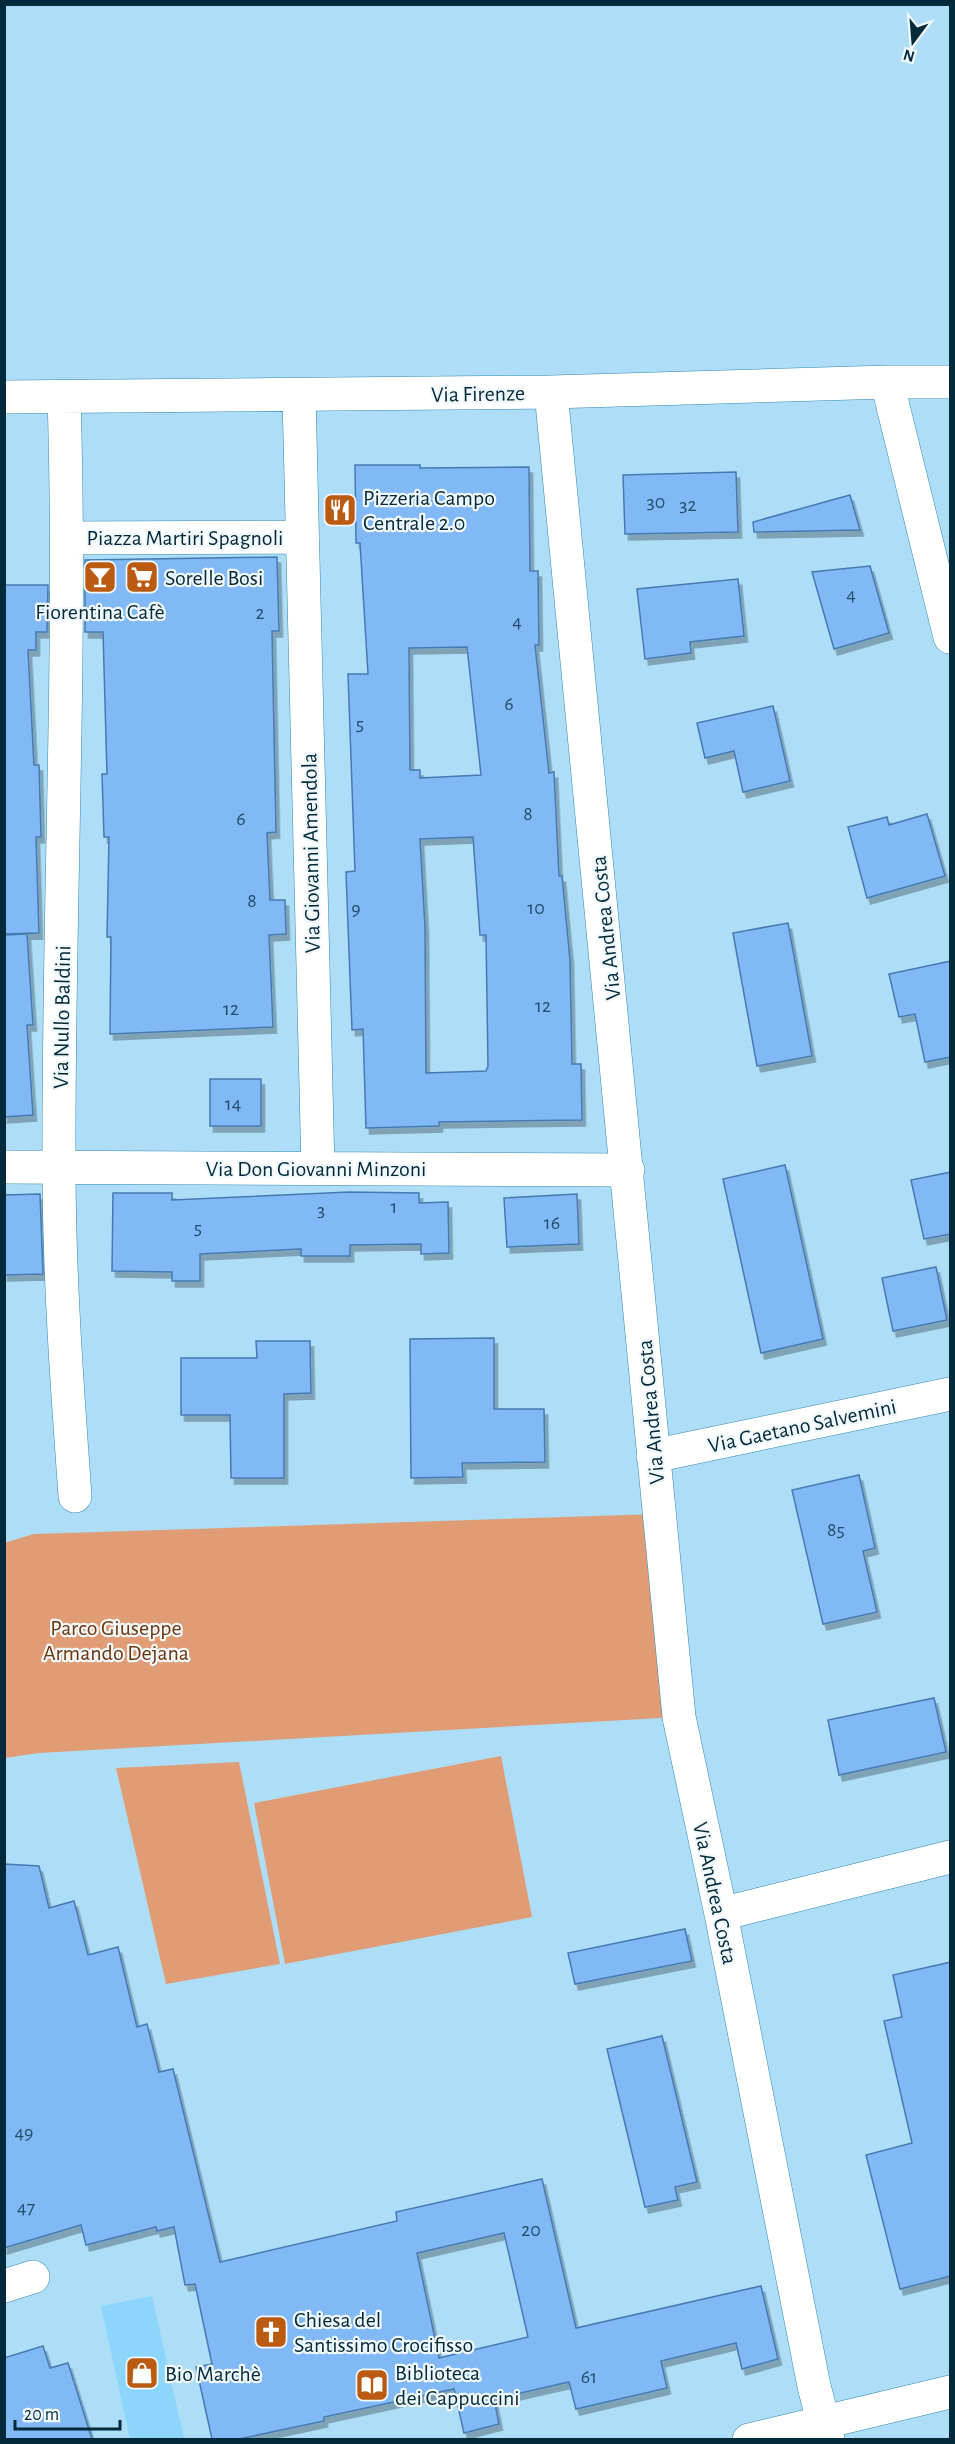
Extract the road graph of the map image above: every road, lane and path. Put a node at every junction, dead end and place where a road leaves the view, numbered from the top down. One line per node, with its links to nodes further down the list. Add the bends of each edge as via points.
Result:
1 (887, 382): 2 (street, Via Firenze); 3 (street, Via Firenze); 9 (street)
2 (951, 382)
3 (551, 392): 4 (street, Via Firenze); 13 (street, Via Andrea Costa)
4 (299, 396): 6 (street, Via Firenze); 7 (street, Piazza Martiri Spagnoli)
5 (4, 397): 6 (street, Via Firenze)
6 (64, 397): 8 (street, Piazza Martiri Spagnoli)
7 (303, 537): 8 (street, Piazza Martiri Spagnoli); 12 (street, Via Giovanni Amendola)
8 (67, 538): 10 (street, Via Nullo Baldini)
9 (951, 637)
10 (59, 1166): 11 (street, Via Don Giovanni Minzoni); 12 (street, Via Don Giovanni Minzoni); 16 (street, Via Nullo Baldini, via 64,1337)
11 (4, 1167)
12 (318, 1169): 13 (street, Via Don Giovanni Minzoni)
13 (628, 1170): 15 (street, Via Andrea Costa)
14 (951, 1394): 15 (street, Via Gaetano Salvemini)
15 (653, 1455): 18 (street, Via Andrea Costa, via 679,1717)
16 (75, 1496)
17 (951, 1857): 18 (street)
18 (721, 1914): 20 (street, Via Andrea Costa)
19 (951, 2392): 20 (street)
20 (825, 2430): 21 (street)
21 (749, 2439)

